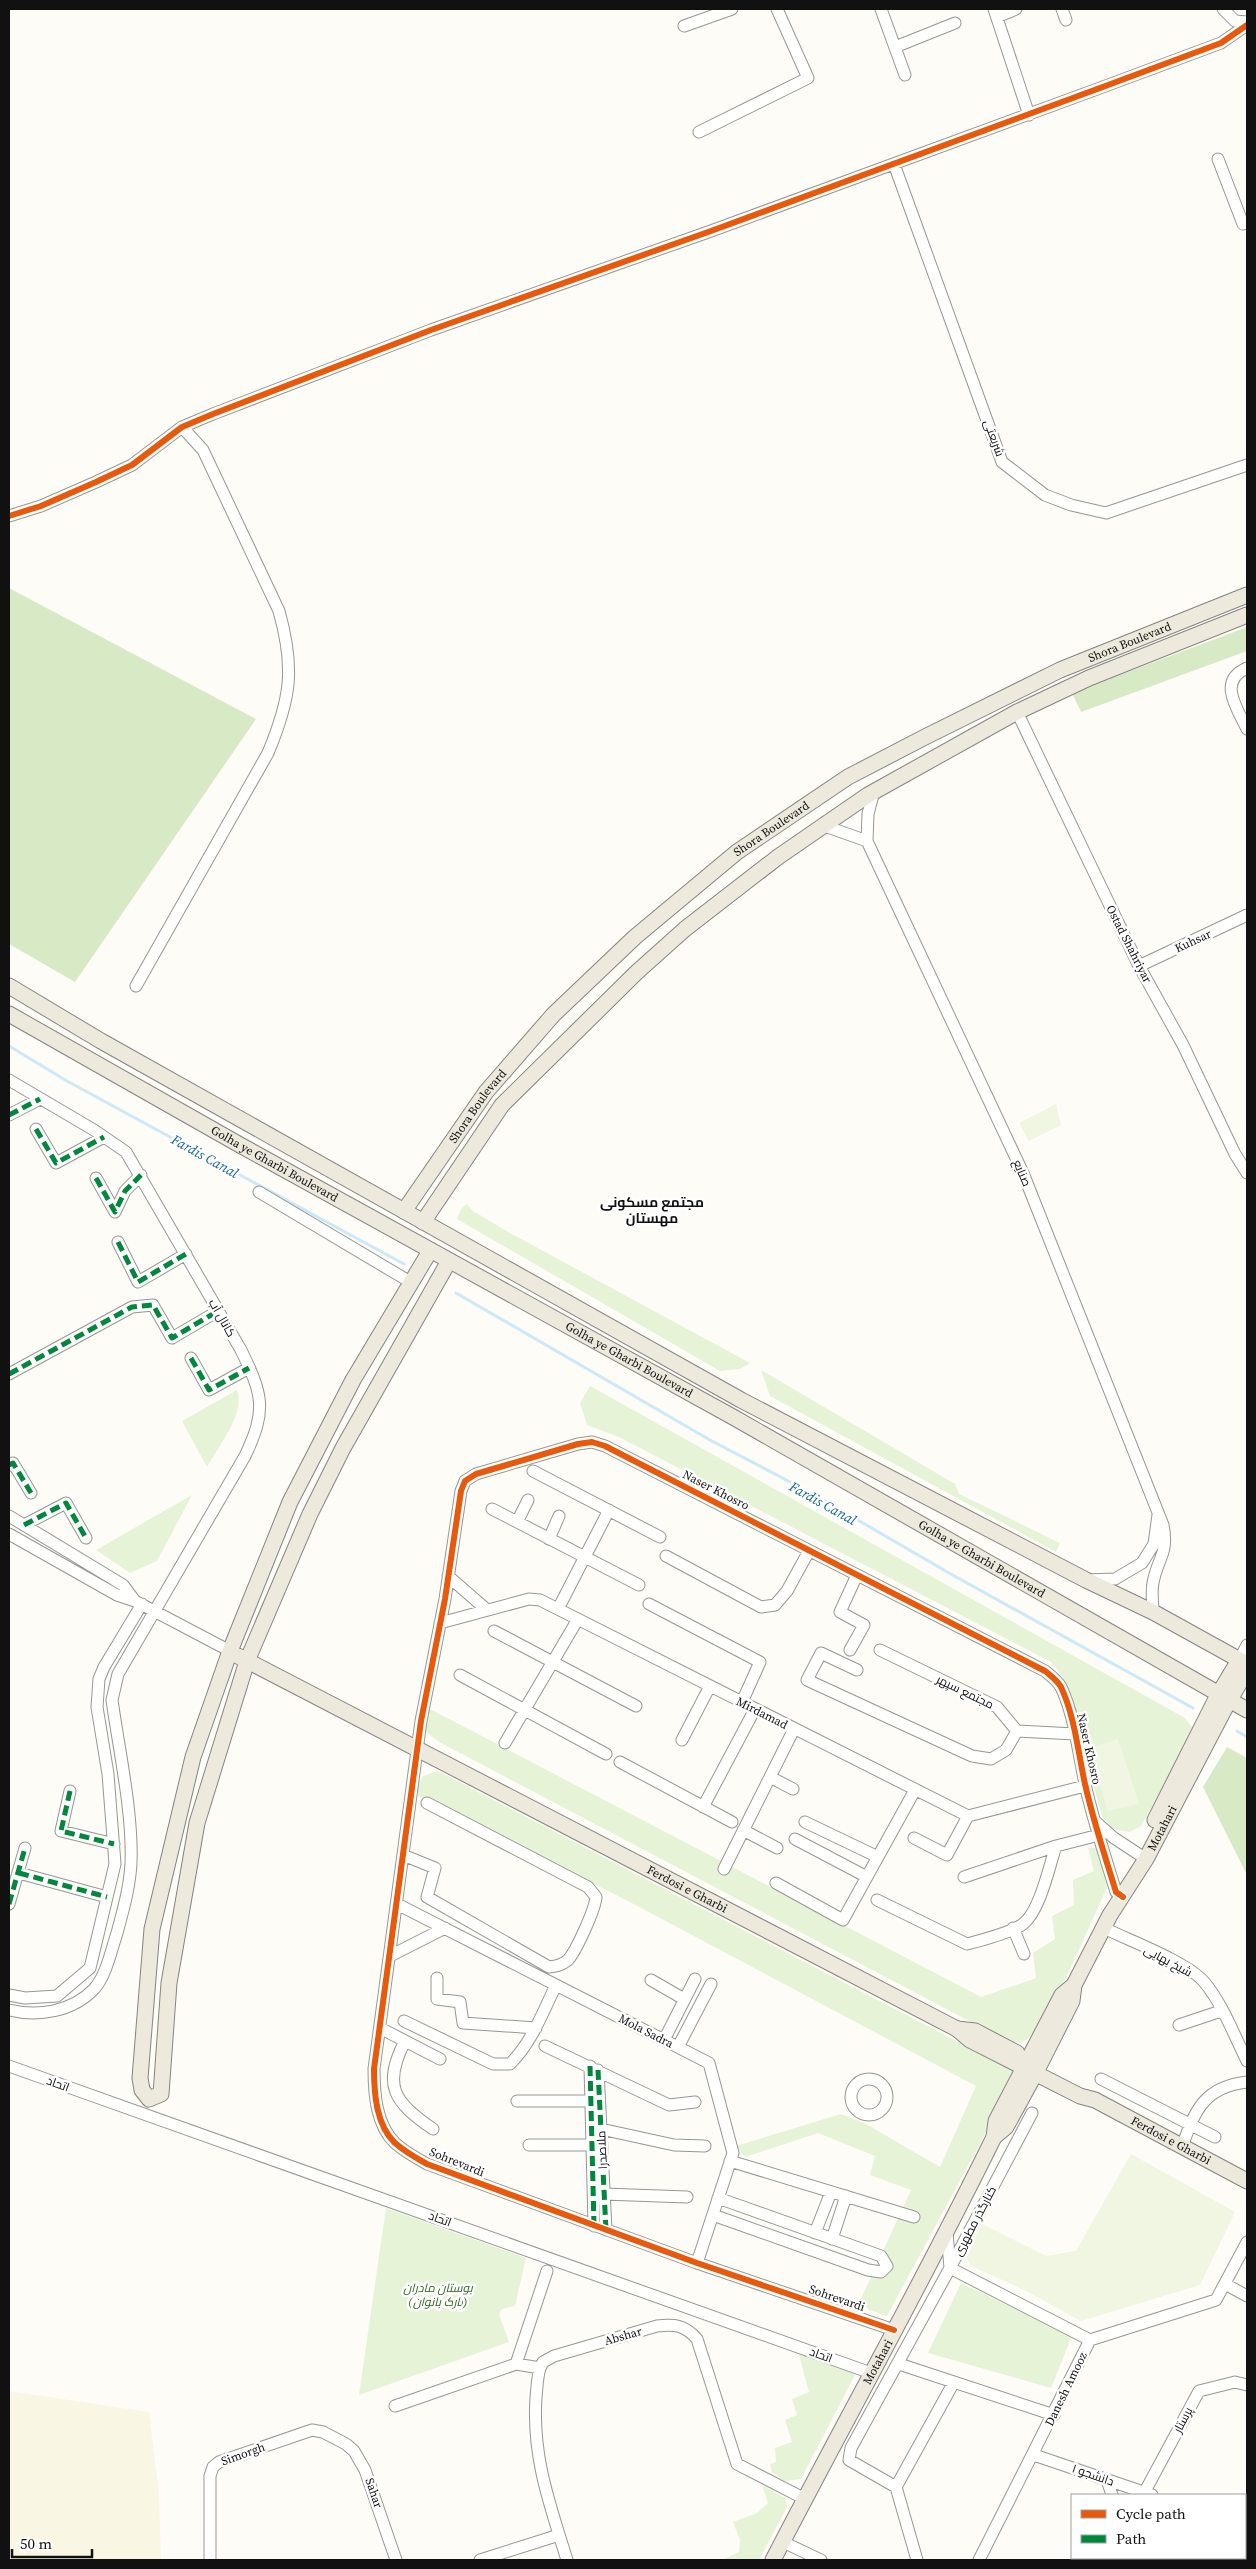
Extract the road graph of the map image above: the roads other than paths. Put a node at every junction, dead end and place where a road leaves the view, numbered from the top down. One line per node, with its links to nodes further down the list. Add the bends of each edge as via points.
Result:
1 (732, 9): 11 (street)
2 (777, 9): 15 (street, via 808,78)
3 (881, 9): 12 (street)
4 (1016, 9): 7 (street)
5 (1062, 9): 8 (street)
6 (1223, 9): 10 (street, via 1235,21)
7 (995, 13): 14 (street)
8 (1066, 20)
9 (955, 23): 12 (street)
10 (1247, 23): 14 (street, via 1221,43)
11 (684, 26)
12 (895, 48): 13 (street)
13 (905, 75)
14 (1029, 114): 17 (street)
15 (699, 132)
16 (1218, 159): 18 (street, via 1243,224)
17 (894, 164): 19 (street, via 430,330); 20 (street, شریعتی, via 1002,462 1019,477 1045,495 1106,513)
18 (1247, 223)
19 (182, 427): 21 (street, via 132,465 64,497); 33 (street, via 203,450 279,611 289,662 288,689 283,716 268,753)
20 (1247, 465)
21 (9, 516)
22 (1247, 595): 46 (main road, Shora Boulevard, via 1060,670 950,724 848,777 738,852 635,937 553,1015 486,1092)
23 (1247, 615): 25 (main road, Shora Boulevard, via 1089,678)
24 (1247, 668): 26 (street, via 1231,680 1231,694)
25 (1017, 712): 27 (main road, Shora Boulevard); 31 (street, Ostad Shahriyar)
26 (1247, 729)
27 (874, 791): 28 (main road, Shora Boulevard); 29 (street, via 868,814)
28 (822, 825): 29 (street); 47 (main road, Shora Boulevard, via 685,929 502,1105)
29 (867, 841): 66 (street, صنایع, via 1023,1173)
30 (1247, 915): 31 (street, Kuhsar)
31 (1139, 966): 42 (street, Ostad Shahriyar)
32 (9, 986): 38 (main road, Golha ye Gharbi Boulevard)
33 (136, 986)
34 (9, 1016): 41 (main road, Golha ye Gharbi Boulevard)
35 (9, 1080): 36 (street, کانال آب)
36 (40, 1099): 37 (street); 40 (street, کانال آب)
37 (9, 1115)
38 (252, 1126): 41 (main road, via 241,1127 237,1133); 46 (main road, Golha ye Gharbi Boulevard)
39 (36, 1129): 40 (street, via 56,1163)
40 (104, 1137): 43 (street, کانال آب, via 126,1152)
41 (240, 1145): 49 (main road, Golha ye Gharbi Boulevard)
42 (1247, 1173)
43 (141, 1175): 44 (street, via 125,1191 115,1212); 50 (street, کانال آب)
44 (96, 1178)
45 (259, 1192): 52 (street)
46 (404, 1210): 47 (main road, Golha ye Gharbi Boulevard)
47 (423, 1222): 55 (main road, Golha ye Gharbi Boulevard)
48 (118, 1242): 50 (street, via 138,1282)
49 (430, 1251): 51 (main road, Golha ye Gharbi Boulevard); 52 (main road)
50 (186, 1254): 54 (street, کانال آب)
51 (449, 1261): 53 (main road); 56 (main road, Golha ye Gharbi Boulevard)
52 (412, 1283): 53 (main road, via 424,1283); 94 (main road, via 353,1380 290,1502)
53 (429, 1295): 95 (main road, via 343,1448 310,1514)
54 (218, 1311): 58 (street, کانال آب); 59 (street, via 172,1338 153,1305 132,1307)
55 (601, 1322): 56 (main road, via 605,1335); 80 (main road, Golha ye Gharbi Boulevard, via 748,1404)
56 (594, 1340): 101 (main road, Golha ye Gharbi Boulevard)
57 (191, 1358): 58 (street, via 209,1390)
58 (249, 1368): 86 (street, کانال آب, via 257,1383 261,1413 256,1433)
59 (9, 1374)
60 (9, 1465): 62 (street, via 13,1463)
61 (533, 1471): 65 (street)
62 (31, 1493)
63 (528, 1500): 69 (street)
64 (492, 1509): 69 (street)
65 (609, 1510): 72 (street); 77 (street)
66 (1159, 1514): 80 (street, via 1154,1544 1142,1562 1115,1579); 87 (street, صنایع, via 1166,1538 1153,1583)
67 (9, 1516): 70 (street)
68 (559, 1516): 74 (street)
69 (517, 1522): 74 (street)
70 (24, 1525): 73 (street, via 66,1503); 82 (street, via 123,1585)
71 (9, 1534): 82 (street, via 117,1595)
72 (660, 1537)
73 (86, 1538)
74 (548, 1538): 77 (street)
75 (809, 1551): 76 (street, via 787,1591 775,1605 761,1607); 78 (street, Naser Khosro); 79 (street, Naser Khosro, via 592,1442 494,1469 465,1481)
76 (666, 1556)
77 (585, 1557): 81 (street); 84 (street)
78 (857, 1575): 92 (street, via 840,1612 864,1625); 110 (street, Naser Khosro, via 1050,1675 1061,1687)
79 (448, 1576): 85 (street); 89 (street, Naser Khosro)
80 (1086, 1580): 87 (main road, Golha ye Gharbi Boulevard)
81 (639, 1585)
82 (139, 1602): 86 (street); 131 (street, via 104,1667 97,1692)
83 (649, 1604): 102 (street, via 760,1662)
84 (558, 1609): 85 (street, Mirdamad, via 540,1600 529,1599); 88 (street, Mirdamad)
85 (487, 1610): 89 (street, Mirdamad)
86 (156, 1612): 94 (street); 160 (street, کانال آب, via 118,1674 113,1693 131,1864 122,1916 107,1963 94,1989 73,2006 46,2013)
87 (1153, 1612): 97 (main road, Golha ye Gharbi Boulevard)
88 (578, 1619): 96 (street); 100 (street, Mirdamad)
89 (440, 1623): 113 (street, Naser Khosro)
90 (494, 1631): 96 (street)
91 (1247, 1645): 97 (street)
92 (850, 1650)
93 (880, 1650): 109 (street, مجتمع سپهر, via 997,1707)
94 (230, 1651): 95 (main road, Ferdosi e Gharbi); 95 (main road, via 193,1757 152,1929 140,2078 142,2090 149,2099 161,2094 170,1983 197,1822)
95 (247, 1660): 113 (main road, Ferdosi e Gharbi)
96 (552, 1662): 103 (street); 105 (street)
97 (1245, 1665): 101 (main road)
98 (857, 1670): 109 (street, via 821,1653 807,1680 972,1756 991,1759 1006,1750)
99 (460, 1675): 105 (street)
100 (710, 1686): 102 (street, Mirdamad); 111 (street)
101 (1224, 1698): 106 (main road, Golha ye Gharbi Boulevard); 108 (main road, Motahari); 136 (main road)
102 (742, 1702): 104 (street, Mirdamad)
103 (636, 1706)
104 (755, 1709): 107 (street, Mirdamad); 122 (street)
105 (524, 1710): 112 (street); 114 (street)
106 (1247, 1712): 108 (main road, via 1232,1716)
107 (794, 1729): 116 (street); 119 (street, Mirdamad)
108 (1214, 1729): 136 (main road, Motahari)
109 (1017, 1731): 110 (street)
110 (1075, 1734): 117 (street, Naser Khosro)
111 (682, 1740)
112 (504, 1743)
113 (418, 1747): 135 (street, Sohrevardi); 173 (main road, Ferdosi e Gharbi, via 957,2029 970,2040)
114 (606, 1754)
115 (620, 1762): 122 (street)
116 (770, 1778): 118 (street); 127 (street)
117 (1085, 1786): 123 (street); 124 (street, Naser Khosro)
118 (793, 1789)
119 (915, 1790): 123 (street, Mirdamad); 137 (street)
120 (70, 1791): 131 (street, via 61,1831)
121 (427, 1802): 135 (street, via 588,1888 596,1898 595,1908 569,1959 560,1966 549,1967 427,1898 435,1868)
122 (704, 1807): 125 (street)
123 (968, 1816): 129 (street, via 947,1855)
124 (1095, 1821): 128 (street, Naser Khosro); 136 (street)
125 (732, 1822)
126 (805, 1822): 137 (street)
127 (744, 1830): 134 (street); 138 (street)
128 (1099, 1835): 132 (street); 143 (street, Naser Khosro)
129 (914, 1838)
130 (795, 1839): 140 (street)
131 (114, 1844): 144 (street, via 115,1864)
132 (1056, 1846): 141 (street); 150 (street, via 1035,1908 1022,1925)
133 (25, 1848): 139 (street)
134 (777, 1848)
135 (403, 1856): 147 (street, Sohrevardi)
136 (1142, 1856): 143 (main road, Motahari)
137 (878, 1857): 140 (street)
138 (724, 1869)
139 (19, 1873): 144 (street); 146 (street)
140 (867, 1877): 142 (street, via 843,1920)
141 (964, 1877)
142 (776, 1883)
143 (1120, 1895): 148 (main road, Motahari)
144 (108, 1897): 158 (street, via 90,1968 57,1996 25,1998)
145 (877, 1900): 150 (street, via 967,1944)
146 (9, 1904)
147 (397, 1904): 149 (street, Mola Sadra); 152 (street, Sohrevardi)
148 (1107, 1922): 161 (street, شیخ بهایی, via 1204,1981); 173 (main road, Motahari, via 1074,1985 1072,2001)
149 (445, 1928): 152 (street); 157 (street, Mola Sadra)
150 (1014, 1928): 151 (street)
151 (1024, 1954)
152 (390, 1956): 164 (street, Sohrevardi)
153 (437, 1978): 165 (street, via 437,1999 460,2002 463,2023)
154 (695, 1979): 159 (street)
155 (651, 1980): 159 (street)
156 (711, 1984): 169 (street)
157 (556, 1985): 165 (street); 166 (street, Mola Sadra)
158 (9, 1995)
159 (684, 1999): 166 (street)
160 (9, 2010)
161 (1222, 2011): 163 (street); 171 (street, شیخ بهایی)
162 (404, 2021): 165 (street, via 492,2064 510,2064)
163 (1179, 2025)
164 (380, 2028): 167 (street); 198 (street, Sohrevardi, via 374,2087 377,2110 393,2141 427,2164)
165 (536, 2028)
166 (664, 2040): 169 (street, Mola Sadra)
167 (405, 2041): 170 (street); 182 (street, via 392,2076 396,2094 406,2110)
168 (545, 2046): 174 (street)
169 (678, 2047): 189 (street, Mola Sadra, via 709,2063 733,2153)
170 (440, 2059)
171 (1247, 2060)
172 (9, 2066): 214 (street, اتحاد)
173 (1032, 2067): 188 (main road, Ferdosi e Gharbi, via 1080,2096 1094,2100); 201 (main road, Motahari, via 1006,2127 994,2137)
174 (594, 2068): 178 (street, ملاصدرا); 179 (street, via 669,2105)
175 (1101, 2079): 181 (street)
176 (1247, 2082): 181 (street, via 1210,2093)
177 (517, 2101): 178 (street)
178 (595, 2101): 183 (street, ملاصدرا); 186 (street)
179 (695, 2102)
180 (1032, 2113): 205 (street, کنارگذر مطهری)
181 (1190, 2123): 184 (street); 188 (street)
182 (433, 2128)
183 (601, 2129): 186 (street, ملاصدرا); 187 (street, via 674,2145)
184 (1215, 2137)
185 (529, 2145): 186 (street)
186 (596, 2145): 192 (street, ملاصدرا); 198 (street)
187 (705, 2146)
188 (1182, 2147): 190 (main road, Ferdosi e Gharbi)
189 (730, 2161): 191 (street); 195 (street, Mola Sadra)
190 (1247, 2181)
191 (831, 2192): 193 (street); 200 (street)
192 (604, 2194): 194 (street); 199 (street, ملاصدرا)
193 (846, 2196): 197 (street); 202 (street)
194 (687, 2197)
195 (718, 2198): 196 (street, Mola Sadra); 200 (street)
196 (713, 2215): 202 (street, via 868,2270 881,2272 887,2266 881,2256); 204 (street, Mola Sadra)
197 (914, 2217)
198 (594, 2226): 199 (street, Sohrevardi)
199 (606, 2230): 204 (street, Sohrevardi)
200 (815, 2233): 202 (street)
201 (947, 2233): 205 (street); 209 (main road, Motahari)
202 (832, 2239)
203 (1247, 2242): 207 (street, Danesh Amooz)
204 (697, 2262): 209 (street, Sohrevardi)
205 (950, 2268): 210 (street, کنارگذر مطهری); 212 (street)
206 (547, 2272): 211 (street)
207 (1225, 2284): 208 (street); 210 (street, Danesh Amooz, via 1216,2300)
208 (1247, 2296)
209 (894, 2330): 214 (main road, Motahari)
210 (1090, 2340): 218 (street, Danesh Amooz)
211 (516, 2364): 213 (street); 217 (street)
212 (899, 2364): 215 (street); 222 (street, via 851,2448 849,2460)
213 (540, 2368): 225 (street, Abshar, via 543,2362 554,2356 657,2326 673,2324 688,2329 697,2339 737,2464); 227 (street, via 535,2441 539,2468)
214 (871, 2372): 225 (main road, Motahari)
215 (954, 2382): 218 (street); 222 (street)
216 (1247, 2385): 224 (street, پرستار, via 1235,2382 1199,2391)
217 (395, 2406)
218 (1054, 2415): 220 (street, Danesh Amooz)
219 (334, 2437): 230 (street, Simorgh, via 312,2430 219,2462 213,2467 210,2476); 231 (street, Sahar, via 354,2451 366,2470)
220 (1034, 2455): 221 (street, دانشجو ۱); 237 (street, Danesh Amooz)
221 (1107, 2480): 223 (street); 224 (street, دانشجو ۱)
222 (896, 2487): 236 (street)
223 (1112, 2494)
224 (1146, 2494)
225 (805, 2499): 229 (main road, Motahari)
226 (1246, 2526): 228 (street)
227 (560, 2535): 232 (street); 233 (street)
228 (1247, 2535)
229 (783, 2542): 234 (main road, Motahari); 235 (street)
230 (210, 2560)
231 (396, 2560)
232 (480, 2560)
233 (567, 2560)
234 (774, 2560)
235 (820, 2560)
236 (917, 2560)
237 (979, 2560)

